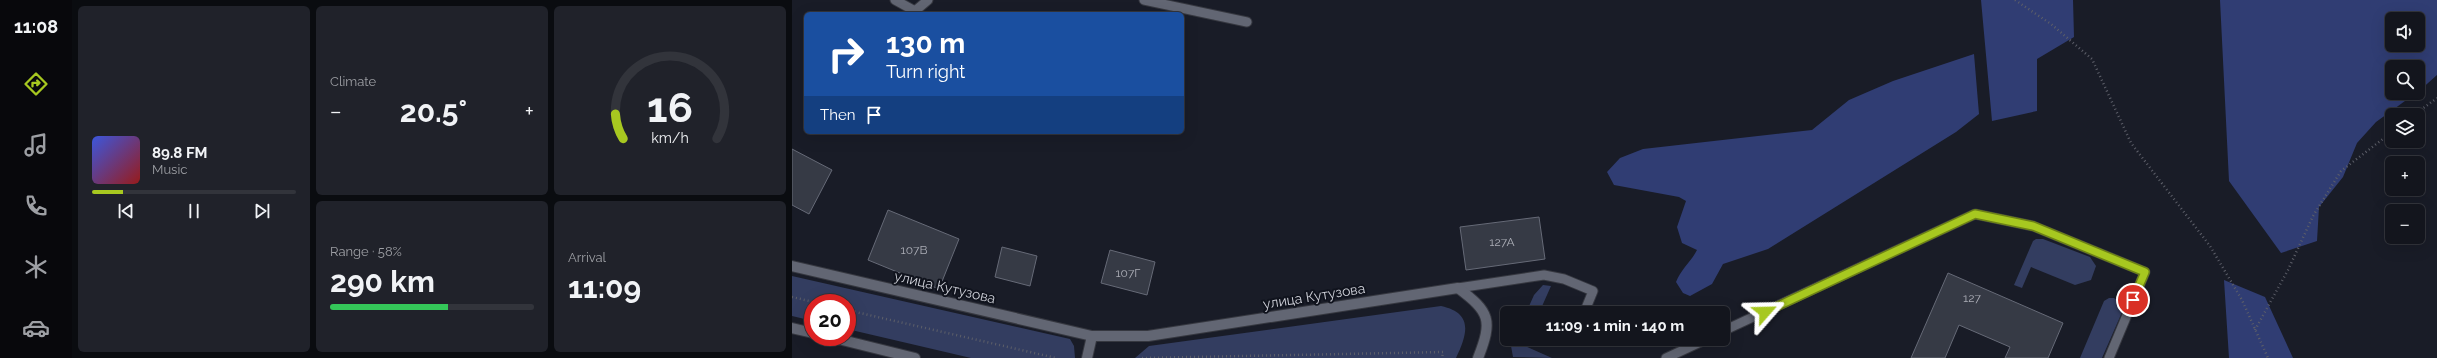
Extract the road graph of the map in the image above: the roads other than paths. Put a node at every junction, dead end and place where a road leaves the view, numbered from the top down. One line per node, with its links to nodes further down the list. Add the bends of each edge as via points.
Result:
1 (895, 0): 2 (lane, via 915,11)
2 (928, 0)
3 (1144, 0): 4 (lane)
4 (1247, 22)
5 (792, 266): 11 (street, улица Кутузова)
6 (1458, 288): 7 (lane, via 1544,275 1564,279 1593,291); 11 (street, улица Кутузова, via 1148,336); 15 (street, via 1480,305 1488,325)
7 (1587, 306)
8 (792, 328): 10 (street)
9 (1730, 329): 19 (lane, via 1975,214 2033,226 2145,272)
10 (804, 331)
11 (1092, 336): 17 (street)
12 (856, 345): 14 (street)
13 (1692, 346): 18 (lane)
14 (894, 356): 16 (street)
15 (1482, 357)
16 (915, 358)
17 (1087, 358)
18 (1666, 358)
19 (2110, 358)

